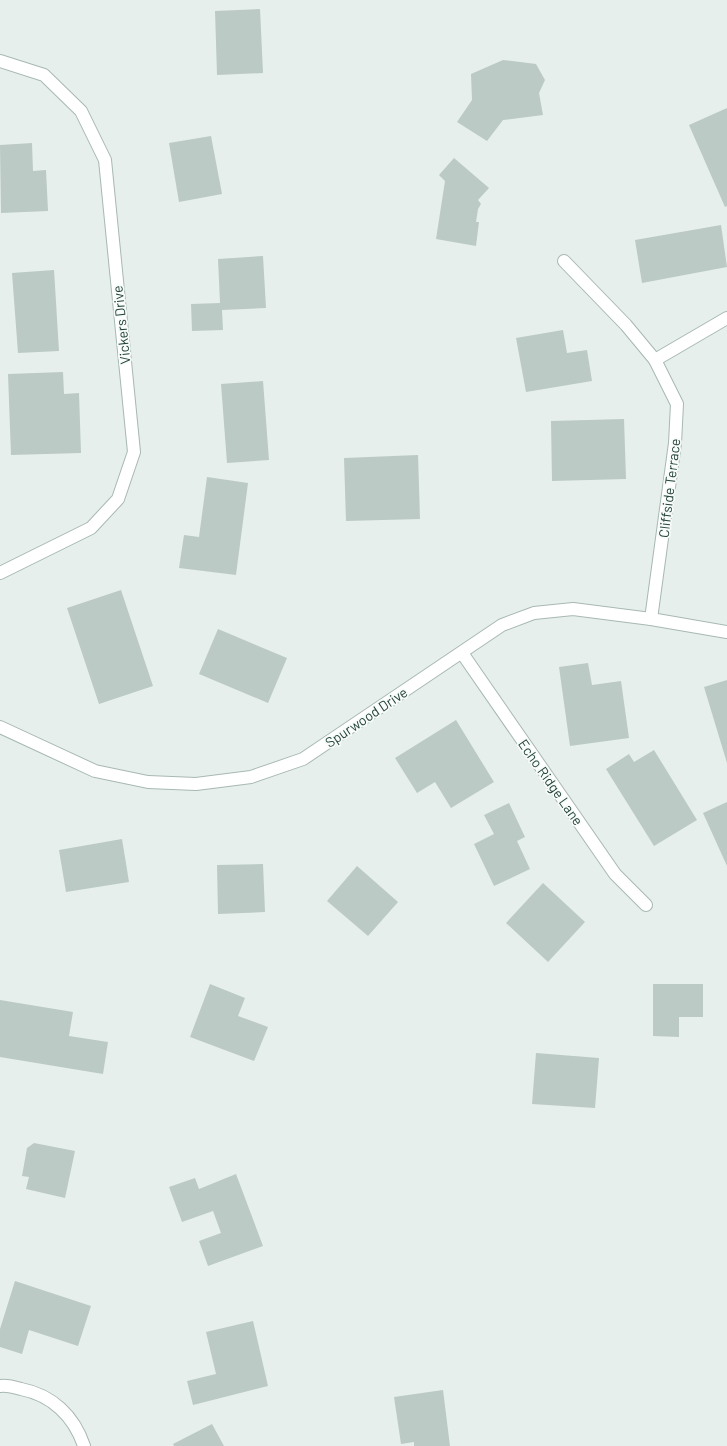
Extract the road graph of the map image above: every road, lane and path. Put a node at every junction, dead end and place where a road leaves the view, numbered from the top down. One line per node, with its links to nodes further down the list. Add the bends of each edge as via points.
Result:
1 (0, 61): 5 (street, Vickers Drive, via 44,75 81,111 105,160 134,452 118,499 91,528)
2 (564, 260): 4 (street, Cliffside Terrace, via 626,325)
3 (727, 318): 4 (street)
4 (655, 360): 6 (street, Cliffside Terrace, via 677,404 675,443)
5 (0, 573)
6 (651, 619): 7 (street, Spurwood Drive); 8 (street, Spurwood Drive, via 574,609 534,614 502,625)
7 (727, 632)
8 (462, 653): 9 (street, Spurwood Drive, via 303,759 251,777 196,784 148,782 95,771); 10 (street, Echo Ridge Lane, via 615,874)
9 (0, 726)
10 (646, 906)
11 (0, 1386): 12 (street, via 35,1392 56,1403 70,1419)
12 (84, 1446)

